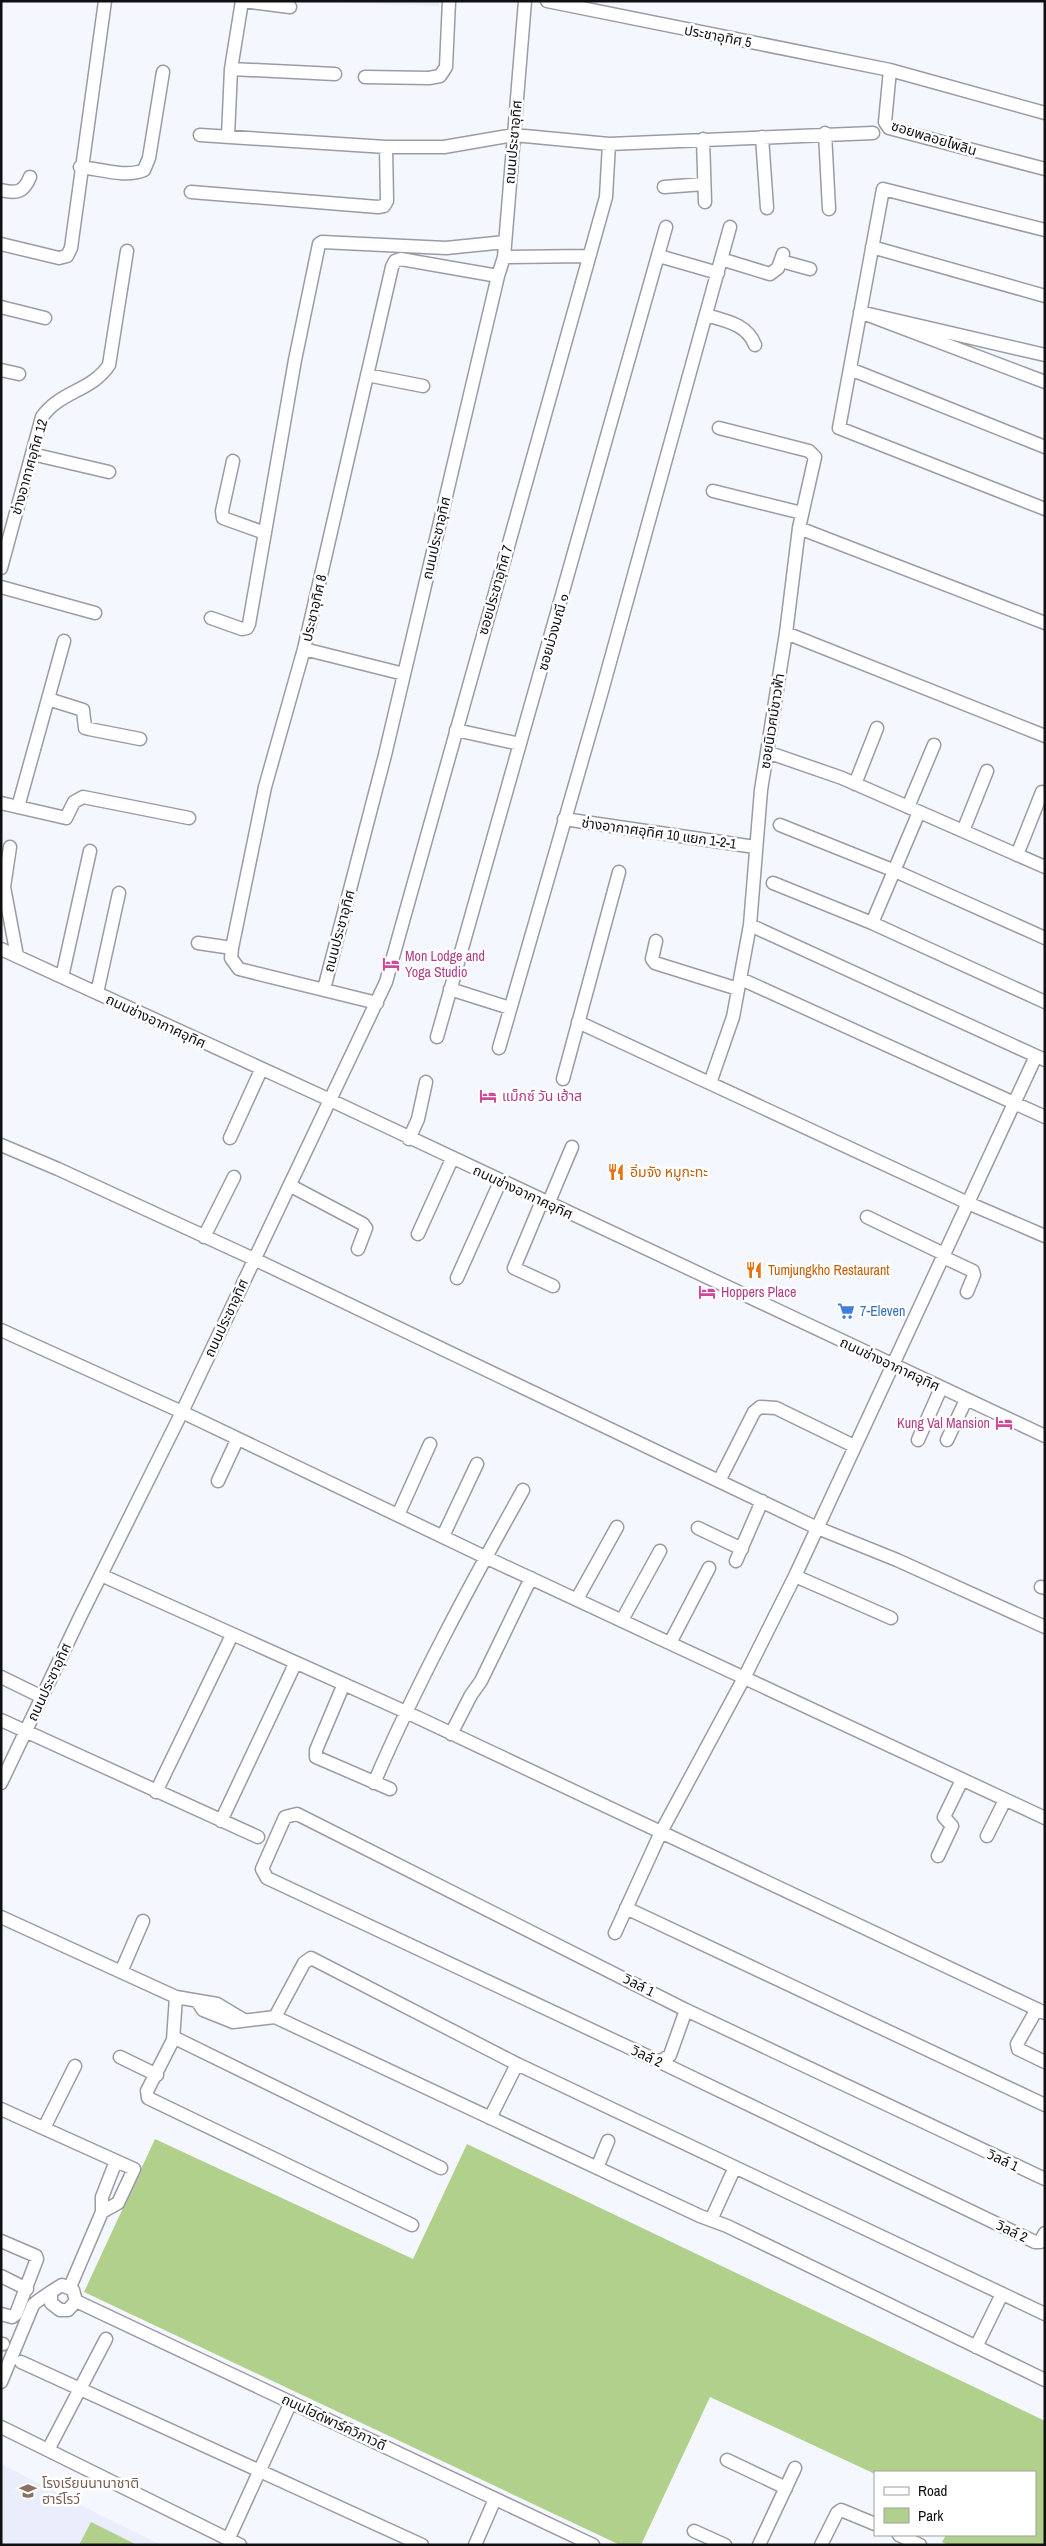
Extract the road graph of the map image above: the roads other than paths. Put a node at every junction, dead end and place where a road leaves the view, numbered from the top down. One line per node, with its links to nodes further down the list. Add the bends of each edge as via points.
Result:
1 (105, 1): 22 (street)
2 (243, 1): 6 (street); 7 (street)
3 (449, 1): 11 (street, via 446,67 440,76)
4 (524, 1): 16 (street, ถนนประชาอุทิศ)
5 (547, 1): 8 (street, ประชาอุทิศ 5)
6 (290, 7)
7 (231, 69): 10 (street); 17 (street)
8 (890, 70): 12 (street); 23 (street, ซอยพลอยไพลิน, via 885,122 888,128)
9 (163, 72): 22 (street, via 149,158 144,170 126,173)
10 (335, 74)
11 (365, 76)
12 (1045, 113)
13 (826, 133): 14 (street); 18 (street); 31 (street)
14 (873, 133)
15 (200, 135): 17 (street)
16 (514, 135): 20 (street); 21 (street, via 444,147); 35 (street, ถนนประชาอุทิศ)
17 (228, 136): 21 (street)
18 (762, 137): 19 (street); 30 (street)
19 (703, 139): 20 (street); 25 (street)
20 (610, 144): 39 (street, ซอยประชาอุทิศ 7, via 606,197)
21 (386, 147): 28 (street, via 387,201 384,206)
22 (80, 167): 36 (street, via 71,248 67,256 59,258)
23 (1045, 170)
24 (30, 177): 27 (street, via 20,192)
25 (704, 184): 26 (street); 29 (street)
26 (664, 187)
27 (1, 190)
28 (192, 192)
29 (706, 202)
30 (767, 208)
31 (829, 209)
32 (666, 227): 40 (street, ซอยม่วงมณี ๑)
33 (730, 227): 42 (street)
34 (1045, 230): 37 (street, via 883,189)
35 (505, 242): 41 (street, ถนนประชาอุทิศ); 68 (street, via 446,248 319,244)
36 (1, 244)
37 (872, 247): 46 (street); 48 (street)
38 (127, 250): 61 (street, ช่างอากาศอุทิศ 12, via 108,365 101,378 49,407 42,417)
39 (588, 256): 41 (street); 80 (street, ซอยประชาอุทิศ 7)
40 (659, 256): 44 (street); 83 (street, ซอยม่วงมณี ๑)
41 (504, 257): 45 (street, ถนนประชาอุทิศ)
42 (721, 259): 43 (street, via 770,274 782,257); 44 (street)
43 (810, 269)
44 (718, 273): 49 (street)
45 (498, 276): 56 (street, ประชาอุทิศ 8, via 402,259 395,261); 77 (street, ถนนประชาอุทิศ)
46 (1045, 296)
47 (1, 308): 50 (street)
48 (860, 312): 52 (street); 53 (street); 57 (street)
49 (706, 315): 51 (street, via 746,330); 93 (street)
50 (45, 318)
51 (755, 345)
52 (1045, 354)
53 (850, 369): 60 (street); 65 (street, via 839,428)
54 (1, 370): 55 (street)
55 (19, 374)
56 (367, 375): 58 (street); 76 (street, ประชาอุทิศ 8)
57 (1045, 382)
58 (423, 386)
59 (719, 428): 66 (street, ซอยนิเวศม์ชาวฟ้า, via 809,450 815,457)
60 (1045, 447)
61 (32, 454): 63 (street); 69 (street, ช่างอากาศอุทิศ 12)
62 (233, 461): 68 (street, via 222,518)
63 (108, 472)
64 (713, 492): 66 (street)
65 (1045, 510)
66 (802, 513): 67 (street, ซอยนิเวศม์ชาวฟ้า)
67 (799, 528): 73 (street); 74 (street, ซอยนิเวศม์ชาวฟ้า)
68 (265, 533): 72 (street, via 246,628)
69 (1, 568)
70 (1, 587): 71 (street)
71 (95, 613)
72 (211, 618)
73 (1045, 622)
74 (786, 633): 81 (street); 85 (street, ซอยนิเวศม์ชาวฟ้า)
75 (64, 641): 78 (street)
76 (304, 649): 77 (street); 110 (street, ประชาอุทิศ 8, via 265,787)
77 (404, 674): 115 (street, ถนนประชาอุทิศ)
78 (48, 699): 82 (street, via 83,710 85,728); 90 (street)
79 (877, 728): 87 (street)
80 (456, 730): 83 (street); 119 (street, ซอยประชาอุทิศ 7, via 386,982)
81 (1045, 736)
82 (140, 739)
83 (520, 744): 116 (street, ซอยม่วงมณี ๑)
84 (934, 745): 91 (street)
85 (767, 752): 87 (street); 97 (street, ซอยนิเวศม์ชาวฟ้า)
86 (987, 771): 95 (street)
87 (854, 784): 91 (street)
88 (1042, 792): 99 (street)
89 (1, 803): 90 (street)
90 (18, 807): 92 (street, via 66,818 74,802 83,797)
91 (914, 810): 95 (street); 101 (street)
92 (189, 818)
93 (564, 819): 97 (street, ช่างอากาศอุทิศ 10 แยก 1-2-1); 120 (street)
94 (780, 825): 101 (street)
95 (963, 831): 99 (street)
96 (10, 847): 112 (street, via 4,887)
97 (755, 847): 106 (street, ซอยนิเวศม์ชาวฟ้า)
98 (90, 851): 113 (street)
99 (1018, 855): 100 (street)
100 (1045, 867)
101 (895, 870): 105 (street); 107 (street)
102 (619, 872): 121 (street)
103 (773, 883): 105 (street)
104 (119, 893): 117 (street)
105 (872, 923): 118 (street)
106 (750, 925): 114 (street, ซอยนิเวศม์ชาวฟ้า); 124 (street)
107 (1045, 938)
108 (656, 941): 114 (street, via 652,959 655,963)
109 (198, 943): 110 (street)
110 (232, 948): 115 (street, via 231,958 239,969)
111 (1, 949): 112 (street, ถนนช่างอากาศอุทิศ)
112 (17, 956): 113 (street, ถนนช่างอากาศอุทิศ)
113 (62, 977): 117 (street, ถนนช่างอากาศอุทิศ)
114 (740, 984): 128 (street, ซอยนิเวศม์ชาวฟ้า); 130 (street)
115 (324, 989): 119 (street, ถนนประชาอุทิศ)
116 (450, 989): 120 (street); 122 (street, ซอยม่วงมณี ๑)
117 (97, 993): 125 (street, ถนนช่างอากาศอุทิศ)
118 (1045, 1002)
119 (377, 1003): 129 (street, ถนนประชาอุทิศ)
120 (510, 1008): 123 (street)
121 (578, 1022): 126 (street); 128 (street)
122 (437, 1037)
123 (498, 1048)
124 (1040, 1058): 130 (street)
125 (261, 1070): 129 (street, ถนนช่างอากาศอุทิศ); 132 (street)
126 (563, 1079)
127 (426, 1082): 133 (street, via 418,1119)
128 (710, 1083): 141 (street)
129 (328, 1100): 133 (street, ถนนช่างอากาศอุทิศ); 139 (street, ถนนประชาอุทิศ)
130 (1014, 1103): 131 (street); 141 (street)
131 (1045, 1117)
132 (230, 1138)
133 (409, 1139): 136 (street, ถนนช่างอากาศอุทิศ)
134 (1, 1145): 145 (street)
135 (572, 1148): 140 (street)
136 (452, 1159): 138 (street, ถนนช่างอากาศอุทิศ); 143 (street)
137 (234, 1176): 145 (street)
138 (500, 1182): 140 (street, ถนนช่างอากาศอุทิศ); 149 (street)
139 (290, 1186): 146 (street, via 363,1224 366,1228); 148 (street, ถนนประชาอุทิศ)
140 (545, 1203): 150 (street, via 514,1268); 153 (street, ถนนช่างอากาศอุทิศ)
141 (968, 1203): 144 (street); 147 (street)
142 (867, 1216): 147 (street)
143 (418, 1234)
144 (1045, 1236)
145 (204, 1237): 148 (street)
146 (358, 1249)
147 (943, 1256): 151 (street, via 974,1271); 153 (street)
148 (254, 1259): 156 (street, ถนนประชาอุทิศ); 165 (street)
149 (457, 1278)
150 (553, 1286)
151 (967, 1292)
152 (1, 1330): 156 (street)
153 (893, 1366): 154 (street, ถนนช่างอากาศอุทิศ); 162 (street)
154 (941, 1388): 155 (street, ถนนช่างอากาศอุทิศ); 159 (street)
155 (966, 1400): 157 (street, ถนนช่างอากาศอุทิศ); 160 (street)
156 (182, 1412): 158 (street); 178 (street, ถนนประชาอุทิศ)
157 (1045, 1436)
158 (237, 1440): 164 (street); 168 (street)
159 (918, 1440)
160 (947, 1440)
161 (430, 1444): 168 (street)
162 (854, 1446): 165 (street, via 776,1408 760,1407 754,1412); 170 (street)
163 (477, 1464): 172 (street)
164 (218, 1481)
165 (719, 1481): 167 (street)
166 (523, 1490): 175 (street)
167 (762, 1501): 170 (street); 173 (street)
168 (398, 1515): 172 (street)
169 (617, 1527): 181 (street)
170 (816, 1527): 179 (street); 184 (street)
171 (698, 1528): 173 (street)
172 (443, 1536): 175 (street)
173 (742, 1549): 176 (street)
174 (660, 1551): 183 (street)
175 (485, 1557): 180 (street); 192 (street)
176 (736, 1561)
177 (709, 1568): 186 (street)
178 (101, 1575): 185 (street); 191 (street, ถนนประชาอุทิศ)
179 (794, 1576): 182 (street); 189 (street)
180 (531, 1578): 181 (street); 195 (street)
181 (577, 1599): 183 (street)
182 (890, 1618)
183 (622, 1620): 186 (street)
184 (1045, 1627)
185 (232, 1634): 187 (street); 200 (street)
186 (670, 1643): 189 (street)
187 (295, 1664): 190 (street); 203 (street)
188 (2, 1677): 191 (street)
189 (744, 1678): 196 (street); 204 (street)
190 (342, 1686): 192 (street); 198 (street, via 316,1757)
191 (42, 1697): 194 (street, ถนนประชาอุทิศ)
192 (406, 1712): 195 (street); 198 (street)
193 (1, 1720): 194 (street)
194 (26, 1732): 197 (street, ถนนประชาอุทิศ); 200 (street)
195 (452, 1734): 204 (street)
196 (962, 1780): 201 (street); 207 (street, via 944,1817 952,1826)
197 (1, 1783)
198 (374, 1783): 199 (street)
199 (390, 1789)
200 (156, 1792): 203 (street)
201 (1005, 1800): 202 (street); 205 (street)
202 (1045, 1818)
203 (221, 1820): 206 (street)
204 (661, 1832): 209 (street); 216 (street)
205 (987, 1836)
206 (258, 1837)
207 (938, 1856)
208 (262, 1869): 215 (street, วิลล์ 1, via 285,1817 297,1814); 220 (street, วิลล์ 2, via 267,1878)
209 (626, 1908): 212 (street); 225 (street)
210 (1, 1917): 213 (street)
211 (143, 1921): 213 (street)
212 (615, 1932)
213 (121, 1972): 214 (street)
214 (176, 1997): 217 (street, via 198,2002 203,2010 233,2022); 218 (street)
215 (686, 2010): 220 (street, via 670,2055); 234 (street, วิลล์ 1)
216 (1041, 2011): 221 (street, via 1018,2044 1018,2049)
217 (275, 2017): 222 (street, via 304,1963 311,1958); 227 (street)
218 (173, 2040): 224 (street); 232 (street, via 177,2039)
219 (120, 2057): 224 (street)
220 (660, 2062): 238 (street, วิลล์ 2)
221 (1045, 2062)
222 (517, 2064): 227 (street); 231 (street)
223 (75, 2066): 228 (street)
224 (157, 2075): 237 (street, via 147,2091 148,2098)
225 (1045, 2105)
226 (1, 2109): 228 (street)
227 (490, 2118): 233 (street)
228 (44, 2128): 230 (street)
229 (608, 2141): 233 (street)
230 (116, 2161): 235 (street, via 102,2197); 235 (street, via 134,2170 118,2203)
231 (734, 2167): 236 (street); 243 (street)
232 (441, 2168)
233 (597, 2168): 236 (street)
234 (1045, 2179)
235 (102, 2212): 241 (street)
236 (711, 2220): 249 (street)
237 (412, 2225)
238 (1040, 2238)
239 (1, 2240): 242 (street, via 36,2256 37,2263)
240 (1, 2276): 242 (street)
241 (70, 2287): 244 (street, via 58,2286); 245 (street)
242 (27, 2289): 246 (street, via 16,2314 12,2317)
243 (1002, 2294): 247 (street); 249 (street)
244 (51, 2295): 245 (street, via 52,2303 60,2310 68,2310); 252 (street, via 33,2305)
245 (76, 2301): 254 (street, ถนนไฮด์พาร์ควิภาวดี)
246 (1, 2314)
247 (1045, 2314)
248 (106, 2340): 253 (street)
249 (976, 2347): 251 (street)
250 (21, 2362): 253 (street)
251 (1045, 2380)
252 (1, 2382)
253 (80, 2389): 256 (street); 259 (street)
254 (291, 2402): 259 (street); 261 (street, ถนนไฮด์พาร์ควิภาวดี)
255 (1, 2427): 256 (street)
256 (48, 2450): 265 (street)
257 (727, 2460): 260 (street)
258 (795, 2468): 260 (street)
259 (260, 2471): 265 (street); 266 (street)
260 (786, 2488): 270 (street)
261 (495, 2499): 267 (street); 268 (street, ถนนไฮด์พาร์ควิภาวดี)
262 (874, 2524): 271 (street, via 841,2510 836,2513)
263 (694, 2531): 269 (street)
264 (900, 2536): 272 (street)
265 (234, 2542)
266 (422, 2545)
267 (475, 2545)
268 (593, 2545)
269 (725, 2545)
270 (759, 2545)
271 (821, 2545)
272 (920, 2545)

